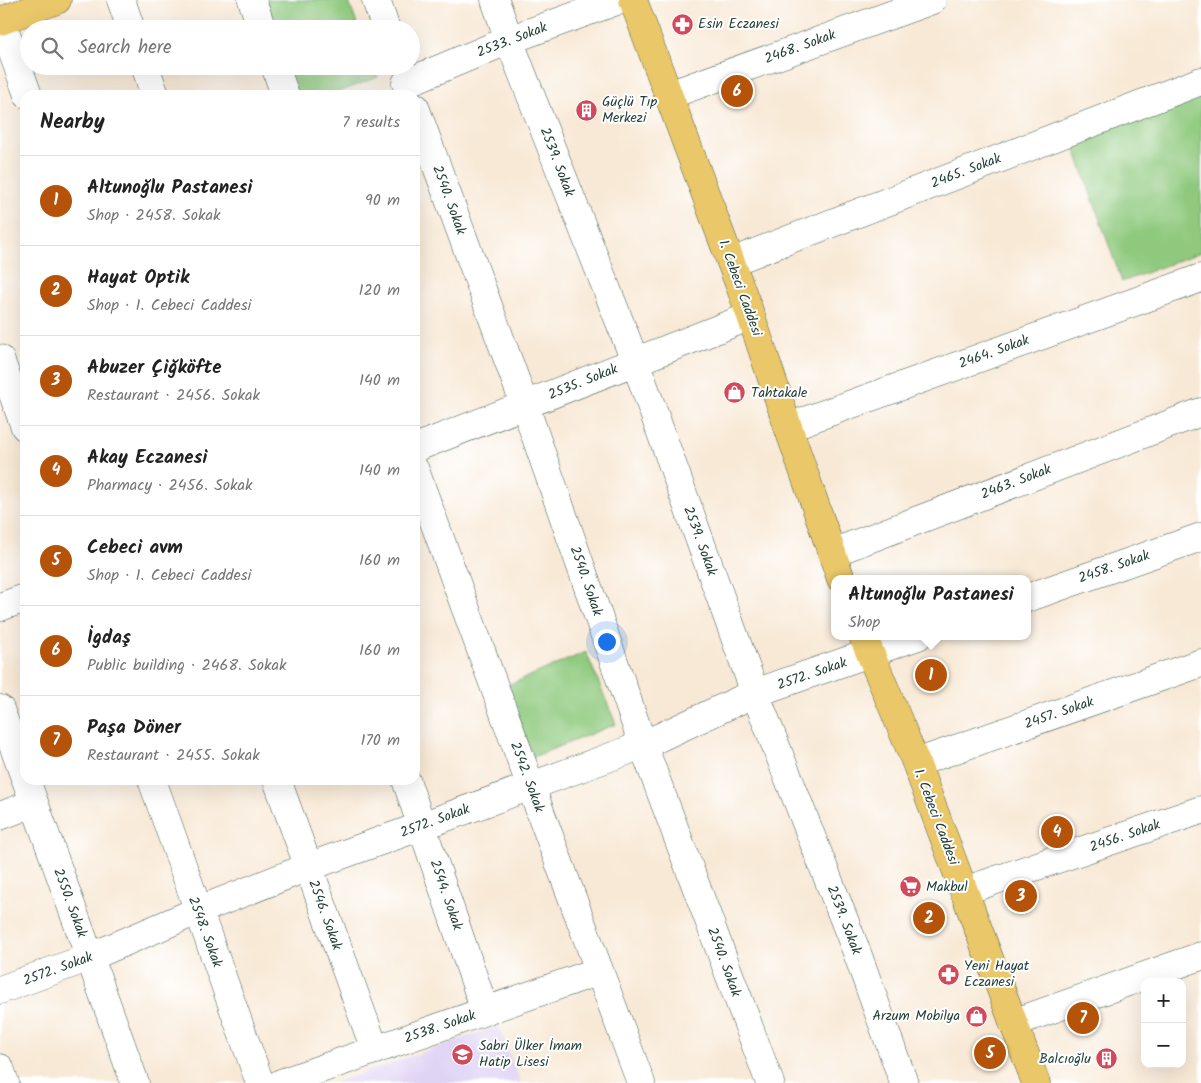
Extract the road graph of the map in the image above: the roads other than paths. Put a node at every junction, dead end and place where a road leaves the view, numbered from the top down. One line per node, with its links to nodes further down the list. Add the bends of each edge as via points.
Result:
1 (57, 0): 12 (main road)
2 (120, 0): 9 (street)
3 (252, 0): 10 (street)
4 (376, 0): 11 (street)
5 (495, 0): 13 (street, 2539. Sokak)
6 (619, 0): 13 (street, 2533. Sokak)
7 (633, 0): 23 (main road, 1. Cebeci Caddesi)
8 (932, 0): 23 (street, 2468. Sokak)
9 (128, 20)
10 (259, 20)
11 (383, 20)
12 (0, 21): 14 (street)
13 (509, 40): 19 (street, 2533. Sokak); 29 (street, 2539. Sokak)
14 (20, 74)
15 (20, 75): 20 (street)
16 (148, 75): 21 (street)
17 (278, 75): 22 (street)
18 (1201, 81): 25 (street, 2465. Sokak)
19 (408, 88)
20 (26, 90)
21 (153, 90)
22 (284, 90)
23 (669, 95): 25 (main road, 1. Cebeci Caddesi)
24 (420, 121): 30 (street, 2540. Sokak)
25 (731, 262): 27 (main road, 1. Cebeci Caddesi)
26 (1201, 278): 33 (street, 2464. Sokak)
27 (751, 316): 29 (street, 2535. Sokak); 33 (main road, 1. Cebeci Caddesi)
28 (0, 359): 32 (street)
29 (635, 361): 30 (street, 2535. Sokak); 45 (street, 2539. Sokak)
30 (525, 406): 34 (street, 2535. Sokak); 47 (street, 2540. Sokak)
31 (1201, 412): 37 (street, 2463. Sokak)
32 (20, 413)
33 (788, 427): 37 (main road, 1. Cebeci Caddesi)
34 (420, 446)
35 (420, 484): 53 (street, 2542. Sokak)
36 (1201, 537): 39 (street, 2458. Sokak)
37 (832, 552): 38 (main road, 1. Cebeci Caddesi)
38 (841, 575)
39 (1031, 597)
40 (20, 600): 41 (street)
41 (0, 607)
42 (895, 640): 43 (street)
43 (866, 645): 45 (street, 2572. Sokak); 49 (main road, 1. Cebeci Caddesi)
44 (1201, 663): 49 (street, 2457. Sokak)
45 (755, 693): 47 (street, 2572. Sokak); 75 (street, 2539. Sokak, via 856,950)
46 (0, 708): 48 (street, 2550. Sokak)
47 (643, 745): 53 (street, 2572. Sokak); 74 (street, 2540. Sokak)
48 (20, 764)
49 (916, 764): 59 (main road, 1. Cebeci Caddesi)
50 (154, 785): 60 (street, 2548. Sokak)
51 (279, 785): 58 (street, 2546. Sokak)
52 (408, 785): 57 (street, 2544. Sokak)
53 (530, 786): 57 (street, 2572. Sokak); 63 (street, 2542. Sokak)
54 (28, 787): 56 (street); 62 (street, 2550. Sokak)
55 (1201, 810): 59 (street, 2456. Sokak)
56 (0, 816)
57 (422, 826): 58 (street, 2572. Sokak); 65 (street, 2544. Sokak)
58 (308, 866): 60 (street, 2572. Sokak); 67 (street, 2546. Sokak)
59 (964, 891): 66 (main road, 1. Cebeci Caddesi)
60 (197, 910): 62 (street, 2572. Sokak); 71 (street, 2548. Sokak)
61 (1201, 956): 66 (street)
62 (90, 957): 64 (street, 2572. Sokak); 70 (street, 2550. Sokak)
63 (600, 971): 65 (street, 2538. Sokak); 73 (street, 2542. Sokak)
64 (0, 990)
65 (485, 1011): 67 (street, 2538. Sokak)
66 (1013, 1023): 76 (main road, 1. Cebeci Caddesi)
67 (375, 1050): 72 (street, 2538. Sokak)
68 (0, 1068): 69 (street)
69 (5, 1083)
70 (135, 1083)
71 (260, 1083)
72 (281, 1083)
73 (641, 1083)
74 (770, 1083)
75 (904, 1083)
76 (1036, 1083)

